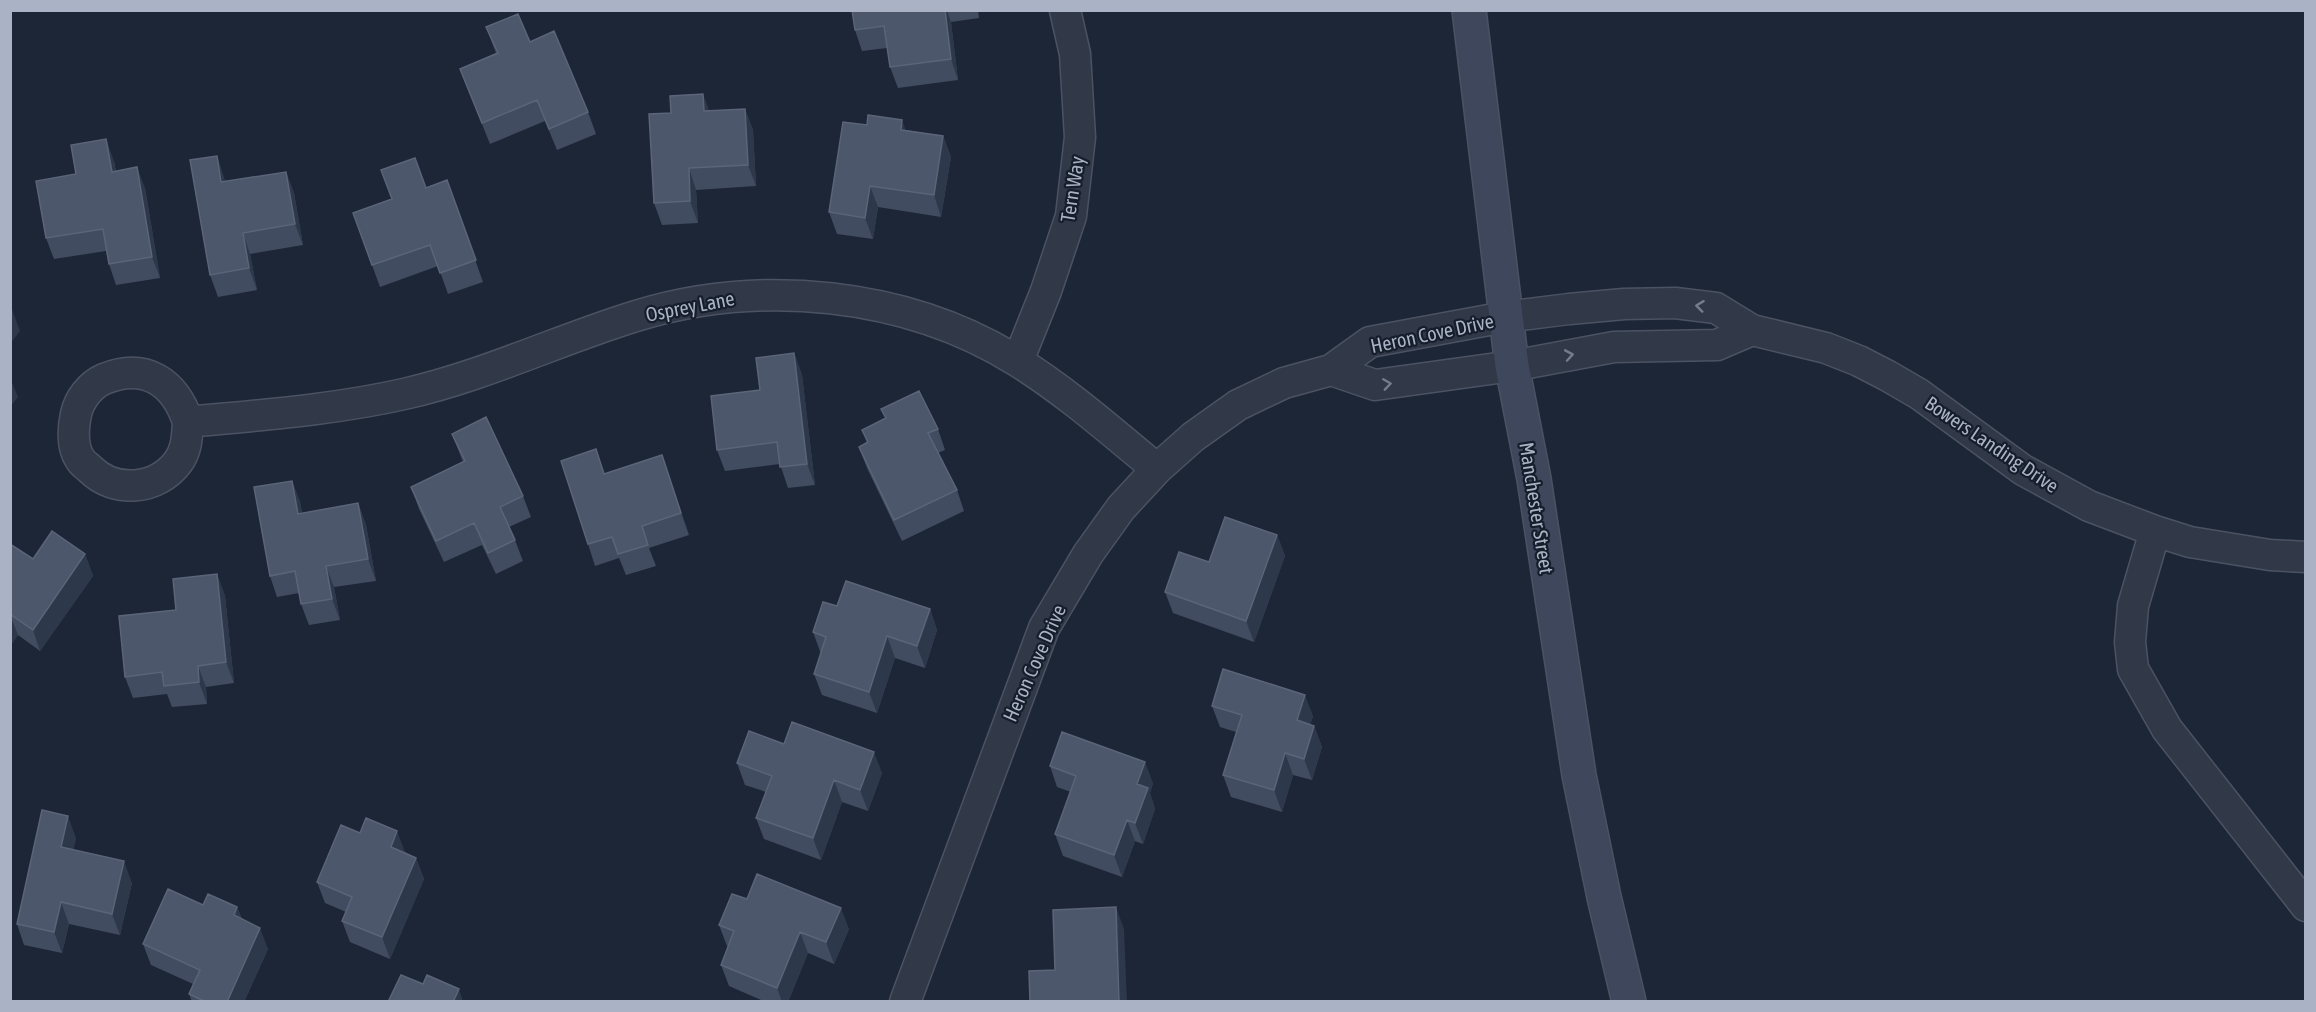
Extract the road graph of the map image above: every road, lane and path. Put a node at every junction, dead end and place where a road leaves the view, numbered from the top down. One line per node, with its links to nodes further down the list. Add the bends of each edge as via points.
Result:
1 (1065, 10): 5 (street, Tern Way, via 1075,54 1080,137 1071,216)
2 (1469, 10): 3 (street, Manchester Street)
3 (1505, 317): 4 (street, Bowers Landing Drive, one-way to 3, via 1716,308 1675,303 1624,304); 6 (street, Manchester Street); 7 (street, Heron Cove Drive, via 1370,342)
4 (1752, 330): 6 (street, one-way to 4, via 1614,347 1717,345); 10 (street, Bowers Landing Drive, via 1858,361 1919,394 2023,470 2061,492)
5 (1017, 361): 8 (street, Osprey Lane, via 921,318 844,301 760,294 698,301 638,315 405,393 306,410); 9 (street, Osprey Lane, via 1052,383)
6 (1512, 366): 7 (street, Heron Cove Drive, one-way to 6, via 1375,386); 14 (street, Manchester Street, via 1534,479 1579,775)
7 (1331, 370): 9 (street, Heron Cove Drive, via 1284,383 1238,405)
8 (188, 422)
9 (1157, 469): 13 (street, Heron Cove Drive, via 1121,508 1088,554 1044,628)
10 (2155, 531): 11 (street, Bowers Landing Drive, via 2228,549); 12 (street, via 2133,606 2133,669 2167,729)
11 (2306, 557)
12 (2306, 906)
13 (905, 1002)
14 (1629, 1002)

